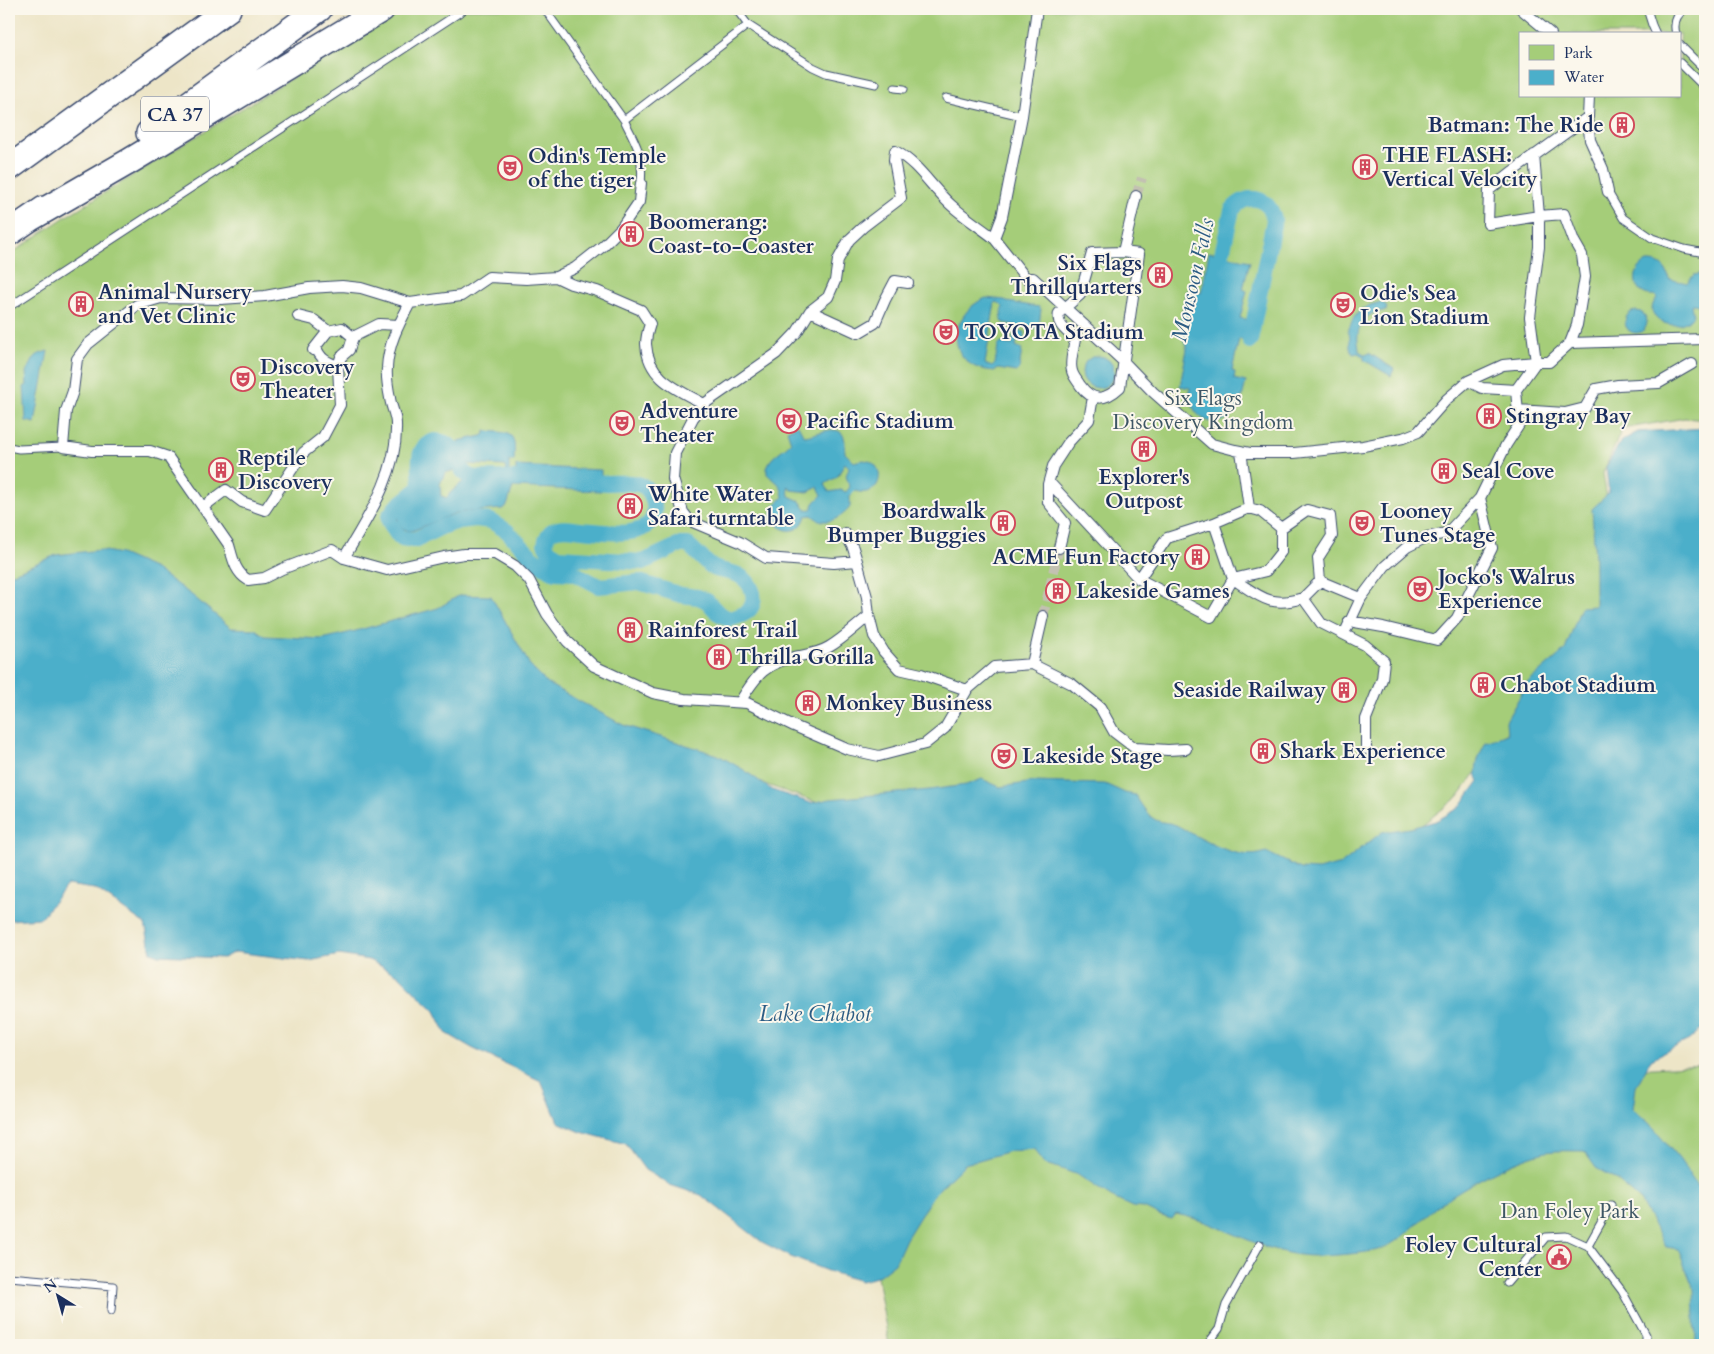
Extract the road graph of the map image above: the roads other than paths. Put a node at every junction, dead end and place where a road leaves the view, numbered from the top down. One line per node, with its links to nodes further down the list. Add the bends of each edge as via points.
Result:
1 (203, 9): 29 (highway)
2 (228, 9): 29 (highway, CA 37)
3 (319, 9): 34 (highway, CA 37)
4 (382, 9): 34 (highway, via 130,162)
5 (465, 9): 42 (lane)
6 (547, 9): 27 (lane)
7 (736, 9): 12 (lane)
8 (1037, 9): 25 (street)
9 (1521, 9): 13 (street)
10 (1647, 9): 14 (lane)
11 (1685, 9): 15 (lane, via 1677,17)
12 (748, 25): 19 (lane, via 826,73); 27 (lane)
13 (1549, 32)
14 (1655, 32)
15 (1676, 32)
16 (1682, 47): 18 (lane)
17 (1682, 65): 21 (lane)
18 (1705, 70)
19 (876, 84)
20 (895, 88): 22 (lane)
21 (1705, 88)
22 (904, 89)
23 (946, 98): 25 (lane)
24 (1589, 98): 26 (street)
25 (1022, 116): 36 (street, via 1002,217)
26 (1588, 117): 28 (street); 31 (street, via 1590,140 1604,169)
27 (624, 120): 30 (lane, via 640,149)
28 (1534, 155): 33 (street); 33 (street, via 1489,190 1488,224)
29 (9, 167)
30 (641, 183): 39 (street, via 639,202 621,228 575,268)
31 (1608, 192): 38 (lane, via 1623,218 1652,238)
32 (1136, 196): 37 (street)
33 (1539, 216): 52 (street, via 1564,214 1582,255 1584,277 1577,325); 54 (street, via 1539,246 1530,317)
34 (31, 218): 35 (highway, CA 37)
35 (9, 233)
36 (994, 238): 43 (street, via 1026,278 1033,278); 44 (street, via 951,205 926,176 895,151 901,198 850,240 838,260 828,297)
37 (1123, 252): 43 (street, via 1092,253 1080,295); 53 (street, via 1139,254)
38 (1705, 253)
39 (556, 277): 41 (street, via 489,277 461,296); 60 (street, via 641,310 650,324 646,343 650,364 664,382)
40 (908, 283): 44 (street, via 895,281 875,323 858,333)
41 (410, 304): 46 (street); 63 (street, via 361,288 342,286 221,299 161,298 137,305 88,344 77,359 66,411)
42 (9, 307)
43 (1066, 307): 47 (street); 50 (street, via 1059,314 1058,321)
44 (810, 311): 60 (street, via 797,332 776,354)
45 (298, 316): 48 (street, via 314,320)
46 (399, 325): 49 (street, via 379,324); 73 (street, via 389,350 387,368 390,402 396,423 394,452 386,481)
47 (1086, 327): 50 (street); 53 (street)
48 (328, 331): 49 (street, via 342,328); 56 (street, via 315,349 320,357)
49 (353, 337): 56 (street)
50 (1075, 339): 59 (street, via 1071,369 1083,390)
51 (1705, 339): 52 (street)
52 (1570, 343): 54 (street, via 1550,362)
53 (1124, 362): 59 (street, via 1120,387 1112,395); 64 (street, via 1212,444)
54 (1536, 362): 57 (street, via 1503,365); 58 (street)
55 (1692, 364): 61 (street, via 1659,383 1596,389 1585,408 1565,413)
56 (338, 366): 67 (street, via 340,405 323,437 303,453 265,510 242,502 226,490)
57 (1468, 381): 58 (street, via 1482,388); 64 (street, via 1418,432 1403,438 1294,453)
58 (1516, 390): 61 (street)
59 (1092, 397): 65 (street, via 1089,420 1053,466)
60 (704, 404): 74 (street, via 675,453 673,479 683,512 690,521 740,542 766,558 834,562)
61 (1518, 410): 66 (street, via 1519,425)
62 (9, 447): 63 (lane)
63 (63, 447): 67 (street, via 150,451 168,457)
64 (1241, 451): 68 (street)
65 (1049, 482): 72 (street, via 1048,502 1064,523); 75 (street)
66 (1480, 498): 79 (street, via 1447,533 1427,537 1407,547 1385,566); 79 (street, via 1492,548 1457,618 1437,640 1383,627 1348,624)
67 (203, 507): 73 (street, via 229,545 240,575 248,580 264,578 332,550)
68 (1249, 508): 69 (street); 70 (street, via 1260,511)
69 (1214, 523): 75 (street, via 1167,538); 76 (street)
70 (1281, 528): 76 (street, via 1281,552 1266,571); 77 (street, via 1308,510 1330,516 1332,536 1318,558)
71 (845, 533): 74 (street)
72 (1059, 548)
73 (344, 558): 84 (street, via 386,570 464,554 495,554 515,566 529,580 547,614 567,641 594,666 652,693 684,699)
74 (857, 560): 80 (street)
75 (1139, 579): 76 (street, via 1211,617)
76 (1233, 579): 78 (street, via 1266,601 1287,603)
77 (1320, 581): 78 (street); 79 (street)
78 (1303, 598): 86 (street, via 1321,623 1365,645 1384,661 1382,679 1366,719)
79 (1361, 598)
80 (869, 616): 83 (street, via 874,636 899,669); 84 (street, via 829,648 763,669)
81 (1043, 616): 82 (street)
82 (1032, 664): 83 (street, via 994,667); 85 (street, via 1072,684 1100,707 1114,732 1135,748)
83 (967, 690): 84 (street, via 945,728 925,744 879,756 847,749)
84 (740, 702)
85 (1186, 749)
86 (1366, 749)
87 (1611, 1205): 89 (lane)
88 (1260, 1244): 93 (lane, via 1226,1305 1219,1329)
89 (1588, 1246): 91 (lane, via 1566,1236 1546,1237); 94 (lane, via 1622,1291 1646,1335)
90 (9, 1277): 92 (lane, via 112,1286)
91 (1507, 1283)
92 (111, 1311)
93 (1207, 1345)
94 (1646, 1345)

